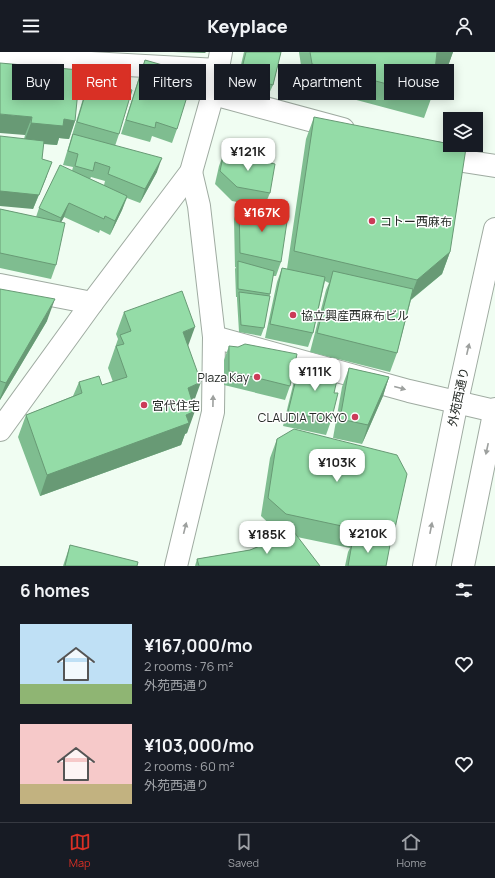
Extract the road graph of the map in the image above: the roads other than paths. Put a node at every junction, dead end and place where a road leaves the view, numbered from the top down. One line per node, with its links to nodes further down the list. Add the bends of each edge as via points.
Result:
1 (0, 58): 2 (street)
2 (219, 61): 3 (street)
3 (213, 94): 4 (street); 7 (street)
4 (365, 134)
5 (418, 148): 6 (street, via 463,161)
6 (495, 166)
7 (191, 172): 10 (street); 11 (street, via 199,206)
8 (495, 229): 12 (street, 外苑西通り, one-way to 8)
9 (0, 285): 10 (street)
10 (92, 303): 14 (street)
11 (214, 337): 12 (street, one-way to 12, via 408,391); 15 (street, one-way to 11, via 213,412)
12 (457, 401): 13 (street); 16 (street, 外苑西通り, one-way to 12)
13 (495, 410): 17 (street, one-way to 17)
14 (0, 430)
15 (176, 566)
16 (424, 566)
17 (463, 566)

